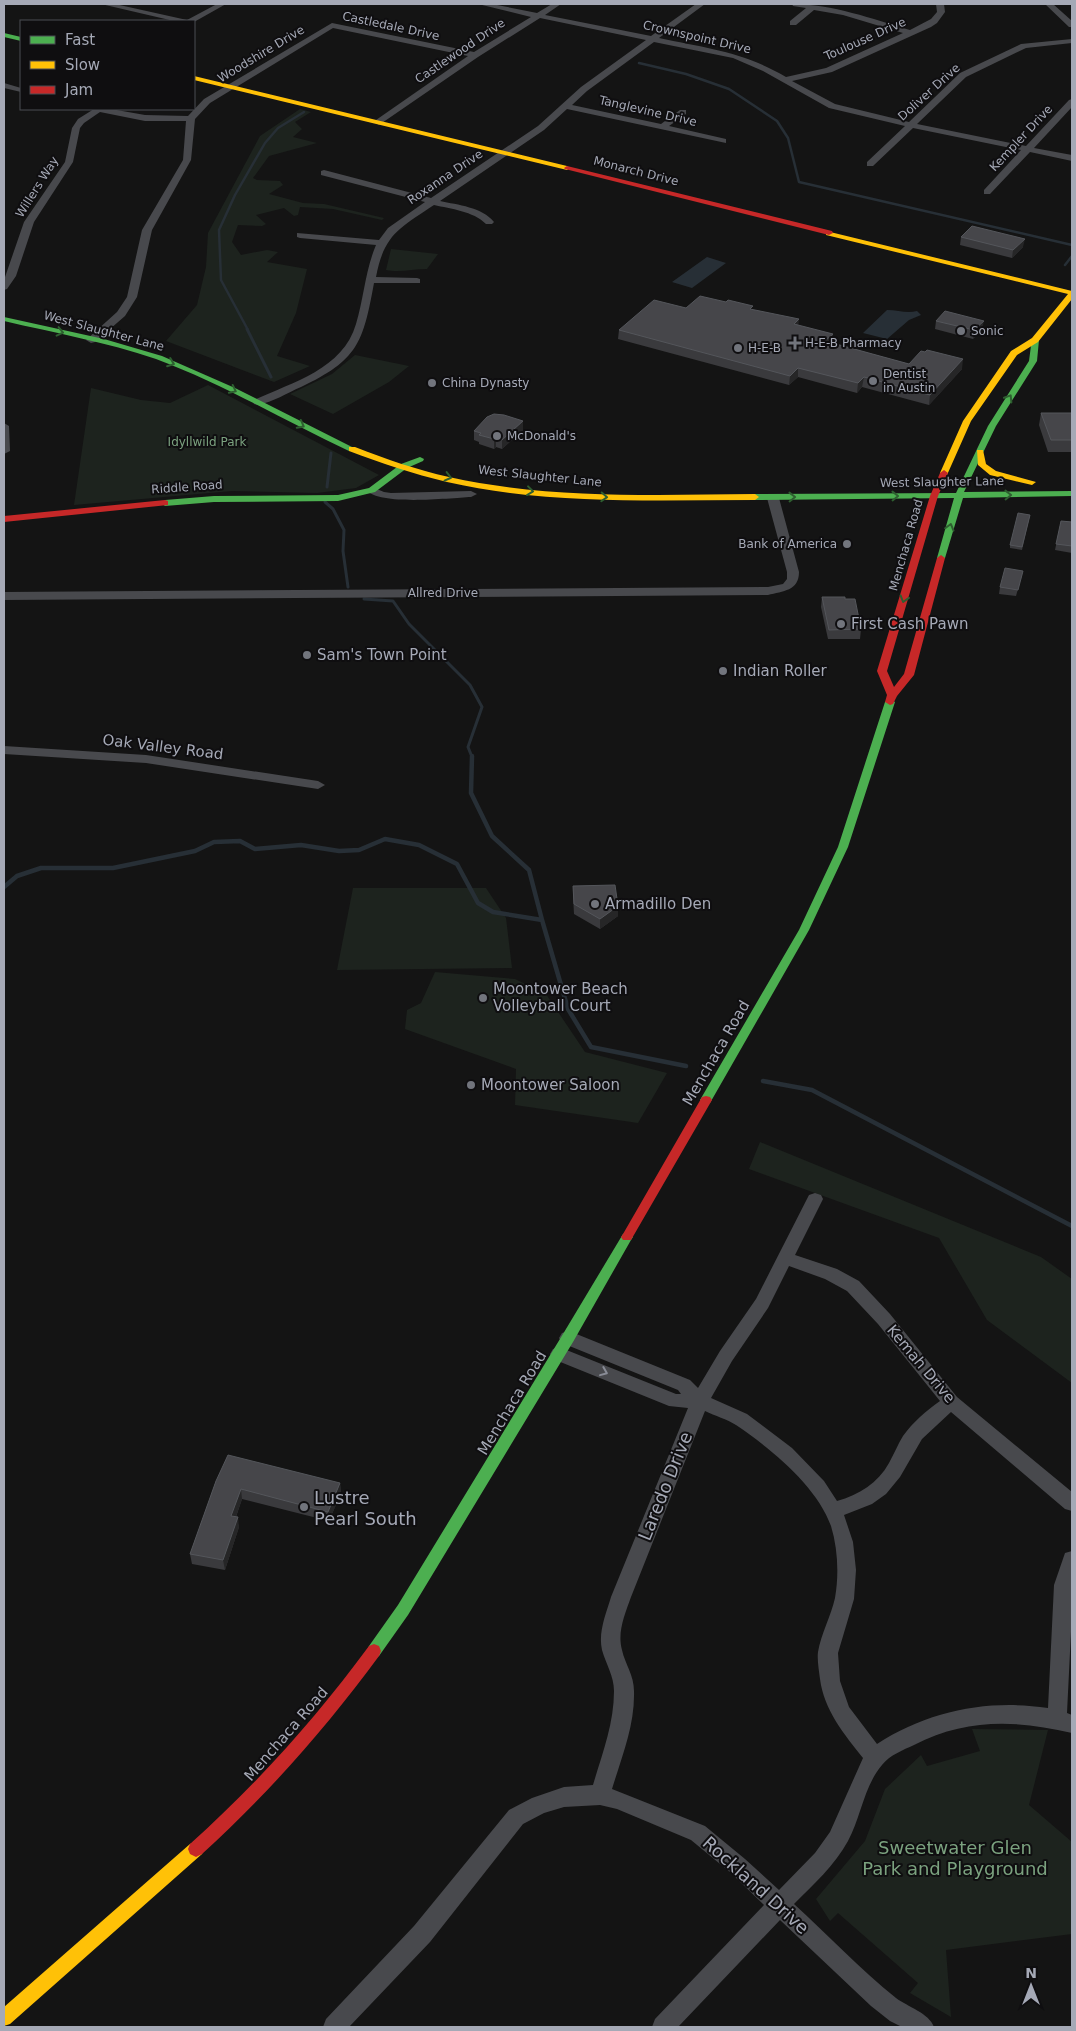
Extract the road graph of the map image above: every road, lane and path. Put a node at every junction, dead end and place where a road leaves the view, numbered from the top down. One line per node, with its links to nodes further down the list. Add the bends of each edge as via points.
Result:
1 (105, 4): 11 (street)
2 (222, 4): 12 (street)
3 (482, 4): 10 (street, Crownspoint Drive)
4 (557, 4): 10 (street, Castlewood Drive)
5 (701, 4): 19 (street, Roxanna Drive)
6 (796, 4): 9 (street)
7 (940, 4): 16 (street, Toulouse Drive, via 941,12 934,21)
8 (1049, 4): 15 (street)
9 (812, 7): 13 (street); 16 (street, via 849,14)
10 (537, 15): 19 (street, Crownspoint Drive); 21 (street, Castlewood Drive)
11 (179, 20)
12 (192, 20)
13 (794, 23)
14 (332, 25): 21 (street, Castledale Drive); 25 (street, Woodshire Drive)
15 (1072, 25)
16 (910, 33): 23 (street, Toulouse Drive, via 829,70)
17 (4, 35): 18 (main road)
18 (20, 39)
19 (653, 39): 23 (street, Crownspoint Drive, via 735,56 769,69); 28 (street, Roxanna Drive)
20 (1072, 41): 34 (street, Doliver Drive, via 1024,46 973,70 957,80)
21 (475, 56): 33 (street, Castlewood Drive)
22 (195, 78): 25 (main road, Monarch Drive)
23 (786, 80): 34 (street, Crownspoint Drive, via 835,108)
24 (4, 86): 26 (street)
25 (230, 86): 32 (street, Woodshire Drive, via 202,105); 33 (main road, Monarch Drive)
26 (20, 90)
27 (1072, 102): 37 (street, Kempler Drive)
28 (566, 106): 35 (street, Tanglevine Drive); 38 (street, Roxanna Drive)
29 (98, 110): 49 (street, Willers Way, via 76,128 69,162 29,222 11,276)
30 (104, 110): 32 (street, via 145,118)
31 (683, 112): 35 (street)
32 (191, 119): 53 (street, via 188,156 147,230 132,297 121,314)
33 (379, 122): 38 (main road, Monarch Drive)
34 (910, 125): 37 (street, Crownspoint Drive); 40 (street, Doliver Drive)
35 (662, 127): 36 (street, Tanglevine Drive)
36 (723, 141)
37 (1028, 149): 39 (street, Crownspoint Drive); 42 (street, Kempler Drive)
38 (504, 153): 43 (street, Roxanna Drive); 50 (main road, Monarch Drive)
39 (1072, 158)
40 (870, 164)
41 (324, 173): 43 (street)
42 (987, 192)
43 (432, 201): 44 (street, via 473,212); 46 (street, Roxanna Drive, via 391,230)
44 (489, 222)
45 (300, 235): 46 (street)
46 (381, 243): 47 (street, Roxanna Drive)
47 (371, 280): 48 (street); 58 (street, Roxanna Drive, via 357,336 347,353 320,372)
48 (417, 281)
49 (4, 286)
50 (1072, 293): 55 (main road, Menchaca Road)
51 (4, 309): 53 (main road, West Slaughter Lane)
52 (4, 319): 54 (main road, West Slaughter Lane, one-way to 54)
53 (101, 332): 54 (street); 56 (main road, West Slaughter Lane)
54 (91, 340): 59 (main road, West Slaughter Lane, one-way to 59, via 157,358 200,374)
55 (1035, 340): 63 (main road, Menchaca Road, one-way to 55, via 1002,408 1032,361); 70 (main road, Menchaca Road, via 1014,353 986,391 964,428)
56 (206, 365)
57 (257, 388): 58 (main road)
58 (271, 395): 59 (street, Roxanna Drive); 60 (main road)
59 (258, 402): 67 (main road, West Slaughter Lane, one-way to 67, via 322,436)
60 (287, 403)
61 (4, 426): 62 (street)
62 (4, 451)
63 (980, 452): 71 (main road, Menchaca Road); 71 (main road, West Slaughter Lane, via 982,465 993,473 1037,482)
64 (404, 454): 65 (main road)
65 (420, 459): 66 (main road); 67 (main road, Riddle Road)
66 (435, 463)
67 (404, 466): 74 (main road, Riddle Road); 79 (main road, West Slaughter Lane, one-way to 79, via 473,483 533,492)
68 (536, 480): 72 (main road, West Slaughter Lane)
69 (927, 483): 70 (main road, West Slaughter Lane)
70 (940, 483): 71 (main road, West Slaughter Lane); 78 (main road, Menchaca Road)
71 (964, 483): 77 (main road, Menchaca Road)
72 (644, 486)
73 (673, 486): 79 (main road, via 660,494)
74 (372, 490): 75 (street, Riddle Road, via 391,496); 81 (main road, Riddle Road, via 338,498 214,499)
75 (471, 494)
76 (1072, 494): 77 (main road, West Slaughter Lane, one-way to 76)
77 (959, 495): 78 (main road, West Slaughter Lane); 83 (main road, Menchaca Road, one-way to 77, via 909,675)
78 (934, 496): 80 (main road, West Slaughter Lane, one-way to 78); 83 (main road, Menchaca Road, one-way to 83, via 882,671)
79 (640, 498): 80 (main road, West Slaughter Lane)
80 (773, 498): 82 (street, Allred Drive, via 793,580 787,587 768,591)
81 (4, 518)
82 (4, 596)
83 (892, 695): 88 (main road, Menchaca Road, via 843,847 804,930)
84 (4, 750): 85 (street, Oak Valley Road, via 146,759)
85 (318, 785)
86 (815, 1199): 87 (street, Laredo Drive)
87 (786, 1258): 90 (street, Laredo Drive, via 762,1303); 91 (street, Kemah Drive, via 831,1274 853,1286)
88 (568, 1338): 89 (main road, Menchaca Road); 90 (street, via 684,1385)
89 (559, 1354): 90 (street, one-way to 90, via 675,1401); 99 (main road, Menchaca Road, via 428,1571 349,1686 260,1788 220,1828)
90 (700, 1401): 93 (street, via 741,1419 786,1452 818,1486); 97 (street, Laredo Drive, via 615,1614 612,1650 622,1675 625,1704)
91 (951, 1402): 92 (street, Kemah Drive); 93 (street, via 920,1428 891,1476 873,1494 860,1502)
92 (1072, 1503)
93 (833, 1510): 96 (street, via 844,1542 847,1570 844,1599 828,1652 830,1681 844,1717)
94 (1072, 1560): 95 (street, via 1064,1585)
95 (1064, 1721): 96 (street, via 1025,1714 962,1718 918,1731)
96 (876, 1757): 98 (street, via 836,1842)
97 (600, 1795): 98 (street, Rockland Drive, via 698,1833); 100 (street, Rockland Drive, via 564,1797 538,1804 516,1817 422,1934)
98 (778, 1904): 101 (street); 102 (street, Rockland Drive, via 879,1998)
99 (4, 2018)
100 (334, 2027)
101 (663, 2027)
102 (923, 2027)

